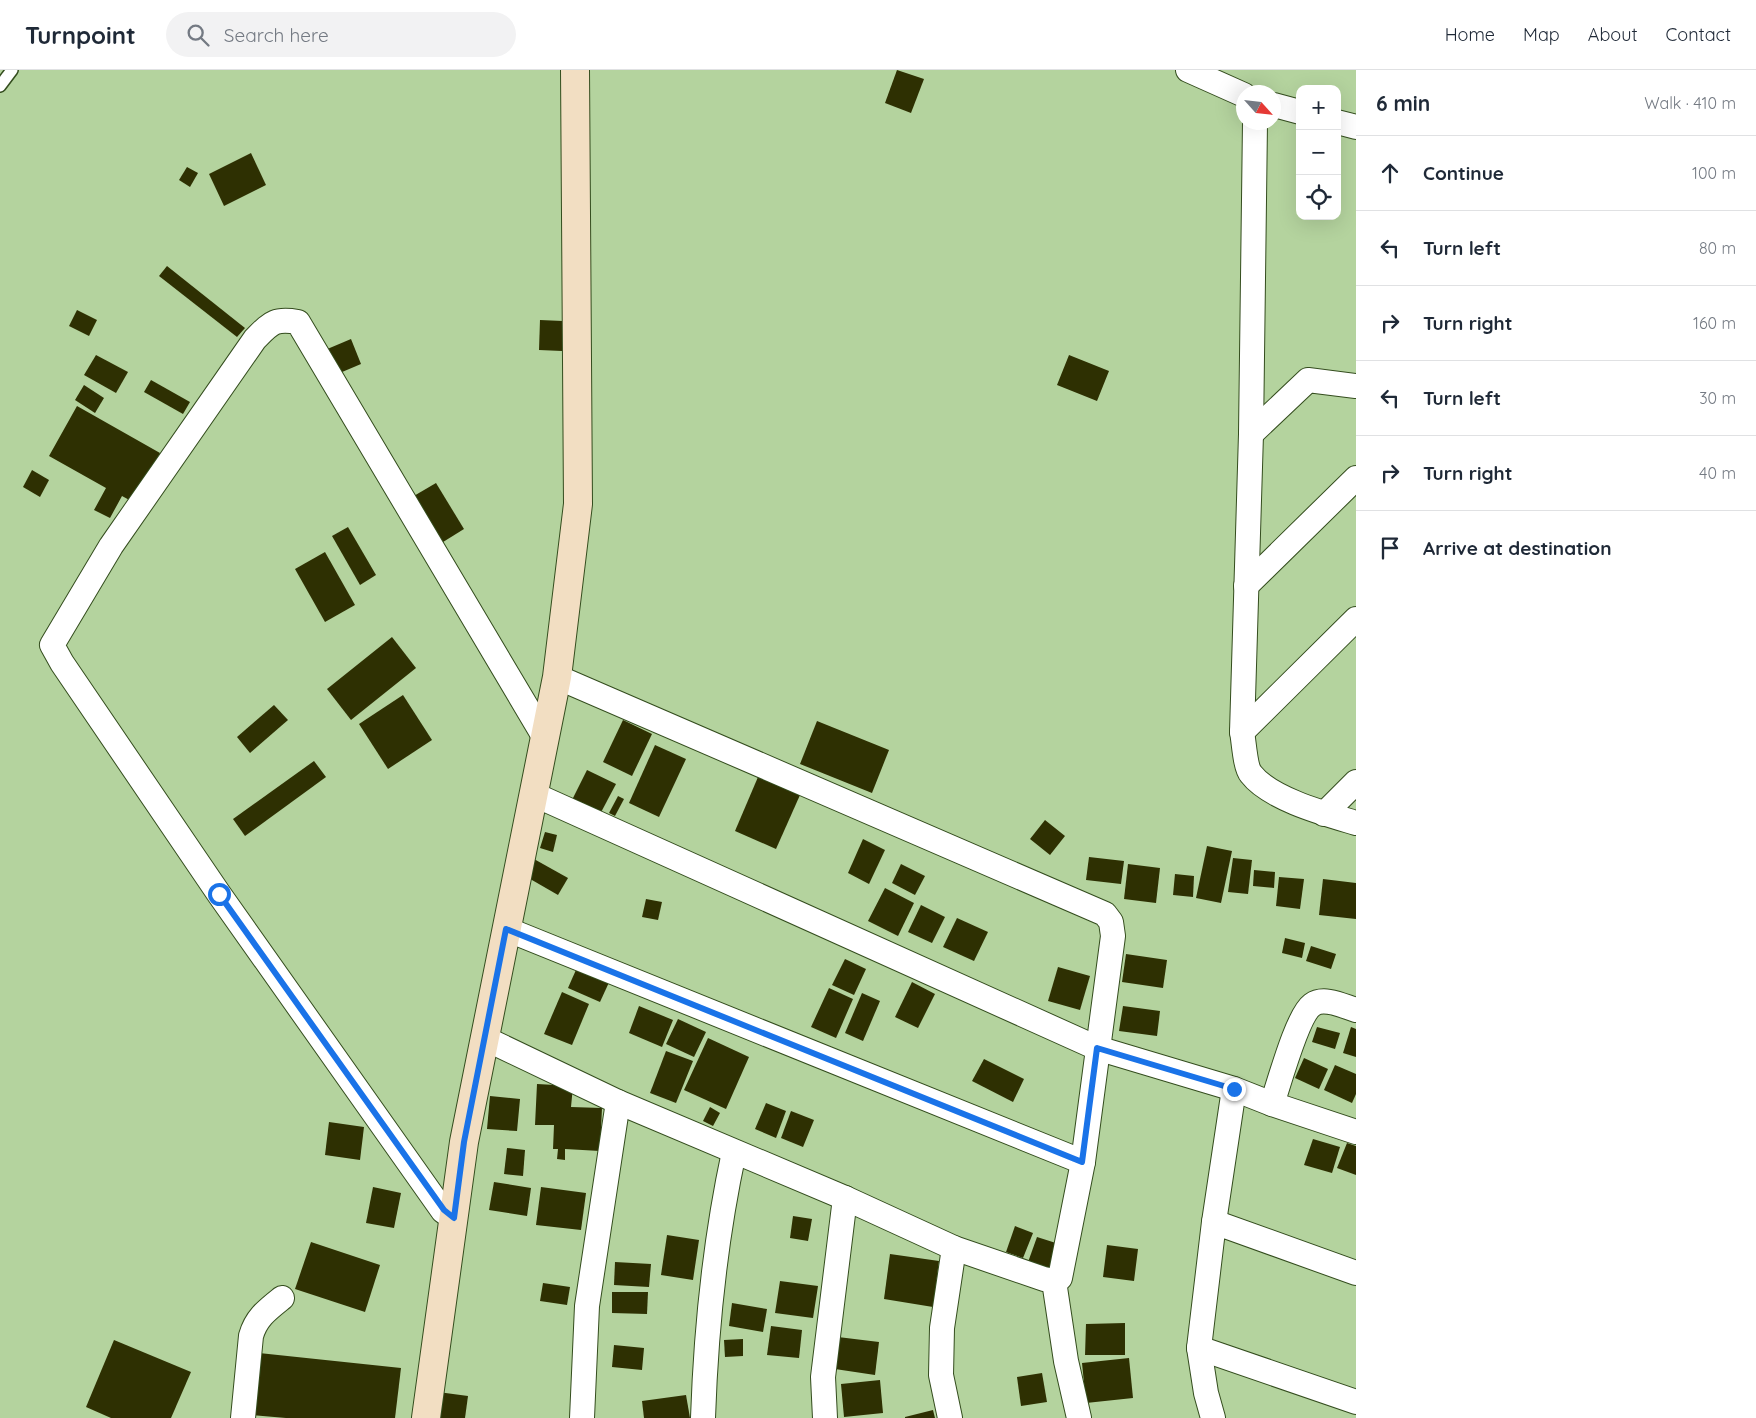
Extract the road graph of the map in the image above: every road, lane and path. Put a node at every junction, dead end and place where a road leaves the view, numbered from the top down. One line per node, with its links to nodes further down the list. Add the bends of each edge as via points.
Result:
1 (12, 70): 4 (lane)
2 (575, 70): 16 (street, via 578,504)
3 (1188, 70): 5 (street)
4 (0, 86)
5 (1236, 91)
6 (1281, 108): 7 (street)
7 (1296, 111)
8 (1341, 123): 9 (street)
9 (1356, 127)
10 (1255, 130): 12 (street)
11 (1356, 386): 12 (street, via 1308,380)
12 (1252, 434): 14 (street)
13 (1356, 478): 14 (street)
14 (1246, 586): 17 (street)
15 (1356, 619): 17 (street)
16 (557, 677): 18 (street); 26 (street, via 1105,914 1111,922 1112,936)
17 (1242, 732): 21 (street, via 1250,773 1268,789)
18 (545, 738): 20 (street); 34 (street, via 298,322 272,322 255,338 111,546 52,645 219,894 444,1210)
19 (1356, 782): 21 (street)
20 (534, 794): 23 (street); 26 (street)
21 (1324, 814): 22 (street)
22 (1356, 824)
23 (506, 929): 25 (street); 32 (street)
24 (1356, 1010): 29 (street, via 1328,1001 1312,1004 1302,1016)
25 (484, 1038): 28 (street); 34 (street, via 464,1142)
26 (1097, 1048): 27 (street); 32 (street)
27 (1234, 1089): 29 (street); 35 (street)
28 (618, 1102): 31 (street); 44 (street, via 587,1306)
29 (1272, 1104): 30 (street)
30 (1356, 1132)
31 (734, 1152): 33 (street); 45 (street, via 712,1281)
32 (1082, 1162): 38 (street, via 1063,1270 1060,1278)
33 (844, 1198): 36 (street); 46 (street, via 823,1377)
34 (454, 1218): 43 (street)
35 (1214, 1222): 37 (street); 40 (street)
36 (954, 1248): 38 (street); 47 (street, via 942,1328 941,1375)
37 (1356, 1273)
38 (1054, 1281): 48 (street, via 1066,1361)
39 (282, 1298): 42 (street, via 254,1324)
40 (1199, 1348): 41 (street); 49 (street)
41 (1356, 1402)
42 (244, 1418)
43 (426, 1418)
44 (582, 1418)
45 (703, 1418)
46 (825, 1418)
47 (950, 1418)
48 (1079, 1418)
49 (1213, 1418)

